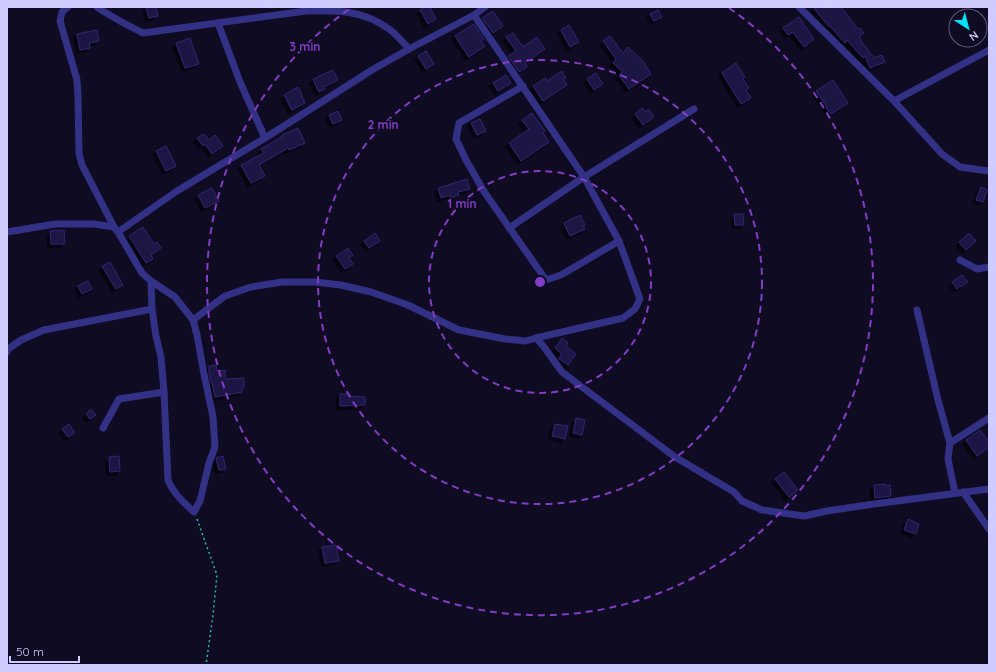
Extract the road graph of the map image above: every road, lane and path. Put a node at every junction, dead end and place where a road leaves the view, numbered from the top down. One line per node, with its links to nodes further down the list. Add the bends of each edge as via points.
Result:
1 (68, 7): 16 (street, via 62,12 60,21 77,80 79,153 86,175)
2 (97, 7): 6 (street, via 143,33)
3 (485, 7): 5 (street)
4 (800, 7): 10 (street)
5 (474, 15): 7 (street); 9 (street)
6 (218, 23): 7 (street, via 306,11 333,10 374,20 390,30); 12 (street)
7 (409, 49): 12 (street)
8 (989, 50): 10 (street)
9 (523, 86): 14 (street); 15 (street, via 458,123 456,140 485,193)
10 (894, 101): 13 (street, via 942,154 960,167)
11 (694, 109): 14 (street)
12 (265, 138): 16 (street)
13 (989, 171)
14 (584, 177): 15 (street); 18 (street)
15 (509, 228): 18 (street, via 546,280 561,275)
16 (116, 229): 17 (street, via 94,224 55,224); 21 (street, via 142,273)
17 (7, 232)
18 (619, 241): 25 (street, via 640,299 635,309 623,318)
19 (960, 260): 20 (street, via 976,268)
20 (989, 267)
21 (151, 281): 22 (street); 24 (street, via 175,298)
22 (152, 309): 26 (street, via 44,330 21,340); 27 (street, via 161,357)
23 (917, 310): 30 (street)
24 (193, 320): 25 (street, via 225,296 251,287 282,282 315,282 371,292 408,305 459,330 505,339 526,341); 33 (street, via 213,417 215,447 200,501)
25 (536, 338): 32 (street, via 562,372 675,457 734,492 742,501 762,510 804,516 835,509)
26 (7, 352)
27 (164, 392): 29 (street, via 119,400); 33 (street, via 168,480 183,502)
28 (989, 418): 30 (street)
29 (103, 428)
30 (950, 443): 32 (street, via 948,459)
31 (989, 489): 32 (street)
32 (959, 493): 34 (street)
33 (194, 512): 35 (path, via 217,575)
34 (989, 529)
35 (206, 665)

